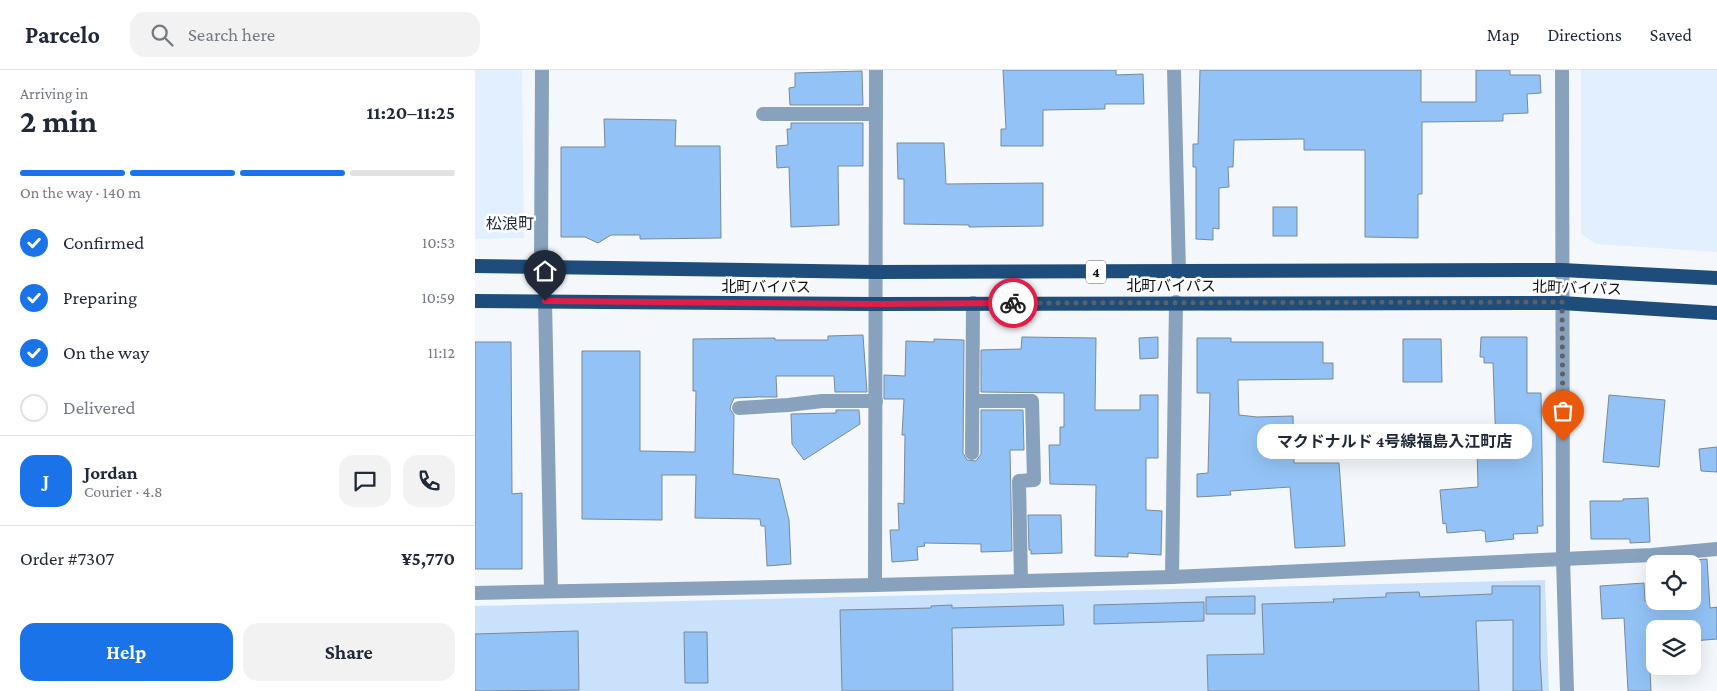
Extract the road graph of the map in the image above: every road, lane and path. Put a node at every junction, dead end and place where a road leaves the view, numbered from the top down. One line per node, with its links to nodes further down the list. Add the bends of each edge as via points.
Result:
1 (542, 70): 8 (street)
2 (876, 70): 6 (street)
3 (1174, 70): 11 (street)
4 (1562, 70): 9 (street)
5 (763, 114): 6 (street)
6 (875, 114): 10 (street)
7 (475, 266): 8 (highway, 北町バイパス / 4)
8 (541, 266): 10 (highway, 北町バイパス / 4)
9 (1562, 270): 11 (highway, 北町バイパス / 4); 12 (highway, 北町バイパス / 4); 16 (street)
10 (875, 272): 11 (highway, 北町バイパス / 4); 18 (street)
11 (1179, 272)
12 (1717, 278)
13 (475, 301): 14 (highway, 北町バイパス / 4)
14 (545, 301): 18 (highway, 北町バイパス / 4); 29 (street)
15 (1176, 302): 16 (highway, 北町バイパス / 4); 17 (highway, 北町バイパス / 4); 26 (street)
16 (1562, 302): 19 (highway, 北町バイパス / 4); 25 (street)
17 (973, 303): 18 (highway, 北町バイパス / 4); 21 (street)
18 (875, 304): 20 (street)
19 (1717, 312)
20 (876, 401): 22 (street, via 821,401); 28 (street)
21 (973, 401): 23 (street); 27 (street, via 1032,401 1034,480 1019,481)
22 (739, 408)
23 (972, 453)
24 (1717, 549): 25 (street, via 1652,556)
25 (1563, 559): 26 (street); 31 (street)
26 (1172, 577): 27 (street)
27 (1021, 581): 28 (street)
28 (875, 585): 29 (street)
29 (551, 591): 30 (street)
30 (475, 593)
31 (1567, 691)

